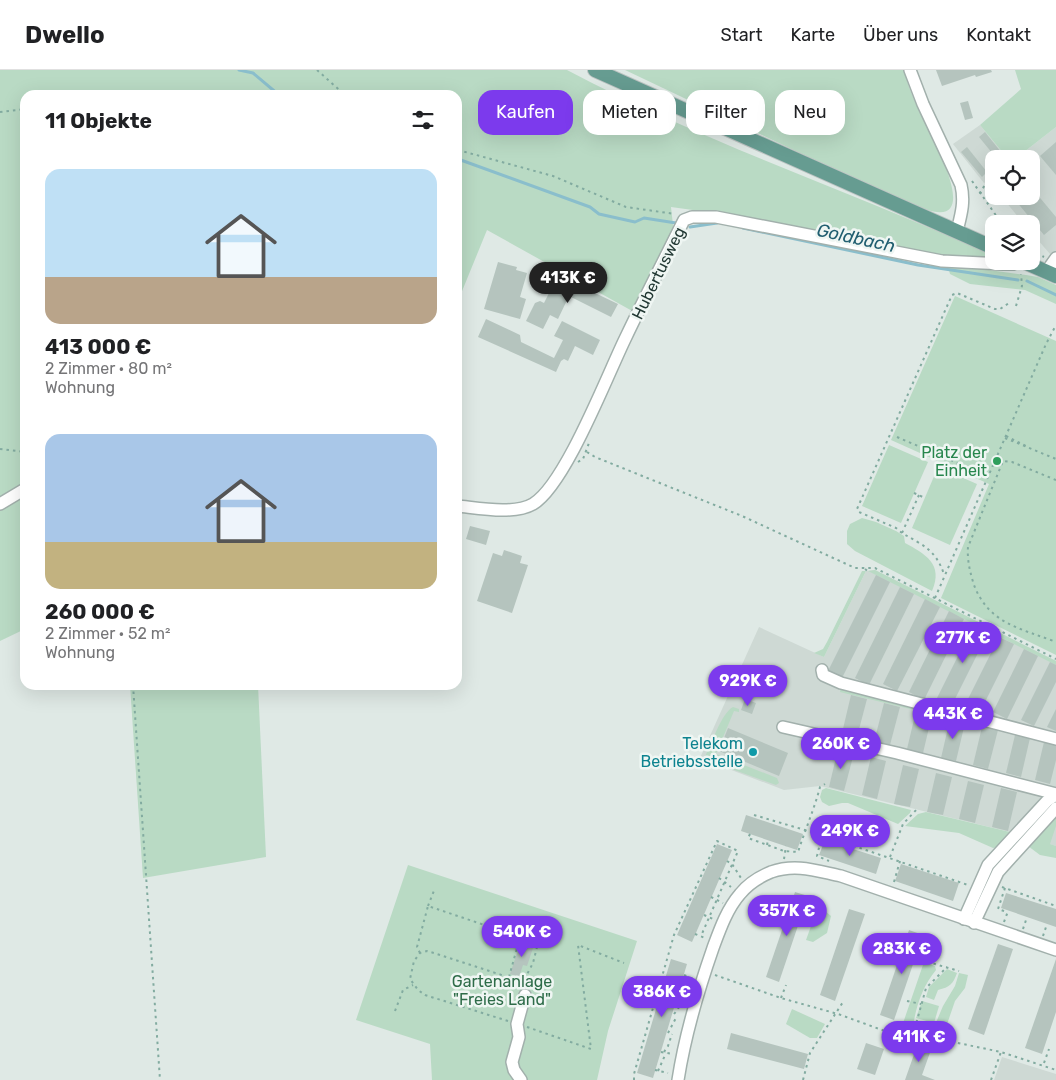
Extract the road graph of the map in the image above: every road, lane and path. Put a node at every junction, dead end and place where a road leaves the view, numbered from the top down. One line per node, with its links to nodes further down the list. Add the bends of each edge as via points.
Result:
1 (317, 70): 4 (path)
2 (596, 70): 13 (main road)
3 (910, 70): 8 (street)
4 (339, 90)
5 (20, 110): 6 (path)
6 (0, 112)
7 (462, 151): 12 (path, via 553,176 626,208)
8 (957, 174): 10 (path, via 964,173); 13 (street, via 964,196)
9 (985, 184): 10 (path)
10 (980, 194): 11 (path)
11 (995, 215)
12 (692, 217): 15 (street, Hubertusweg, via 716,216 942,261); 36 (street, Hubertusweg, via 684,220 584,426 543,496 522,508 493,510)
13 (956, 231): 14 (main road)
14 (985, 244)
15 (985, 263)
16 (1040, 263): 18 (main road)
17 (1040, 263): 18 (path)
18 (1053, 267)
19 (1022, 270): 21 (path, via 1022,286)
20 (1010, 303): 37 (path, via 1000,309 957,293 952,295 857,509)
21 (1016, 306)
22 (1056, 325): 24 (path)
23 (897, 437): 29 (path)
24 (1005, 437): 28 (path); 29 (path)
25 (0, 449): 26 (path)
26 (20, 451)
27 (587, 452): 38 (path)
28 (1056, 459)
29 (988, 476): 40 (path)
30 (1056, 480): 42 (path, via 1003,461 967,554 976,590 988,609 1003,622)
31 (20, 492): 35 (street)
32 (914, 494): 33 (path)
33 (919, 495): 34 (path); 37 (path)
34 (925, 498)
35 (0, 504)
36 (462, 506)
37 (902, 533): 40 (path, via 933,552)
38 (863, 569): 39 (path); 41 (path, via 875,568)
39 (870, 573)
40 (944, 576): 41 (path)
41 (935, 598): 43 (path)
42 (1056, 642)
43 (1056, 659)
44 (822, 670): 47 (street, via 823,675 841,683)
45 (133, 690): 114 (path)
46 (783, 727): 49 (street)
47 (1056, 739)
48 (825, 784): 53 (path, via 820,787)
49 (1056, 794): 77 (street, via 988,865)
50 (918, 808): 60 (path, via 903,824)
51 (1056, 808): 70 (street, via 998,872)
52 (754, 815): 53 (path)
53 (804, 832): 55 (path); 59 (path, via 798,852)
54 (750, 834): 57 (path, via 748,838)
55 (822, 836): 60 (path); 62 (path, via 817,856)
56 (768, 840): 57 (path)
57 (767, 845): 59 (path)
58 (786, 846): 59 (path)
59 (784, 851): 65 (path)
60 (890, 858): 63 (path)
61 (727, 861): 64 (path)
62 (829, 861)
63 (900, 861): 68 (path, via 894,882); 69 (path)
64 (732, 864): 67 (path); 73 (path); 116 (path, via 738,851 717,841 674,935)
65 (784, 869): 73 (street, via 769,873); 77 (street, via 804,868 841,876)
66 (720, 878): 67 (path)
67 (724, 881): 73 (path); 78 (path)
68 (900, 884)
69 (966, 884)
70 (993, 884): 72 (path); 77 (street)
71 (435, 888): 74 (path)
72 (1005, 888): 75 (path); 76 (path, via 998,909)
73 (743, 890): 85 (street, via 726,917)
74 (428, 906): 79 (path); 81 (path, via 417,947)
75 (1056, 906)
76 (1007, 912)
77 (969, 921): 80 (street)
78 (701, 936)
79 (520, 937): 87 (path); 89 (path, via 538,942 533,963)
80 (1056, 950)
81 (420, 953): 87 (path, via 427,951); 90 (path, via 411,970)
82 (921, 960): 84 (path)
83 (624, 963): 103 (path, via 578,945 591,1049)
84 (947, 967): 86 (path); 98 (path, via 929,984)
85 (705, 971): 95 (path); 113 (street)
86 (959, 971)
87 (509, 977): 89 (path)
88 (689, 977): 93 (path)
89 (523, 982): 92 (path)
90 (413, 985): 99 (path, via 403,990); 103 (path, via 425,995)
91 (786, 985): 95 (path)
92 (525, 995): 103 (street)
93 (680, 995)
94 (683, 997): 100 (path)
95 (781, 998): 101 (path)
96 (907, 1001): 98 (path)
97 (843, 1002): 101 (path)
98 (921, 1004): 108 (path)
99 (395, 1011)
100 (674, 1014)
101 (838, 1014): 107 (path); 117 (path, via 810,1053)
102 (677, 1016): 105 (path)
103 (517, 1024): 115 (street, via 519,1037 512,1062)
104 (899, 1024): 107 (path)
105 (668, 1034)
106 (672, 1034): 113 (path, via 656,1071)
107 (896, 1035): 108 (path)
108 (913, 1035): 110 (path)
109 (1049, 1049): 111 (path)
110 (1001, 1052): 111 (path); 118 (path)
111 (1044, 1064): 112 (path)
112 (1056, 1070)
113 (678, 1077)
114 (160, 1080)
115 (521, 1080)
116 (634, 1080)
117 (803, 1080)
118 (991, 1080)

